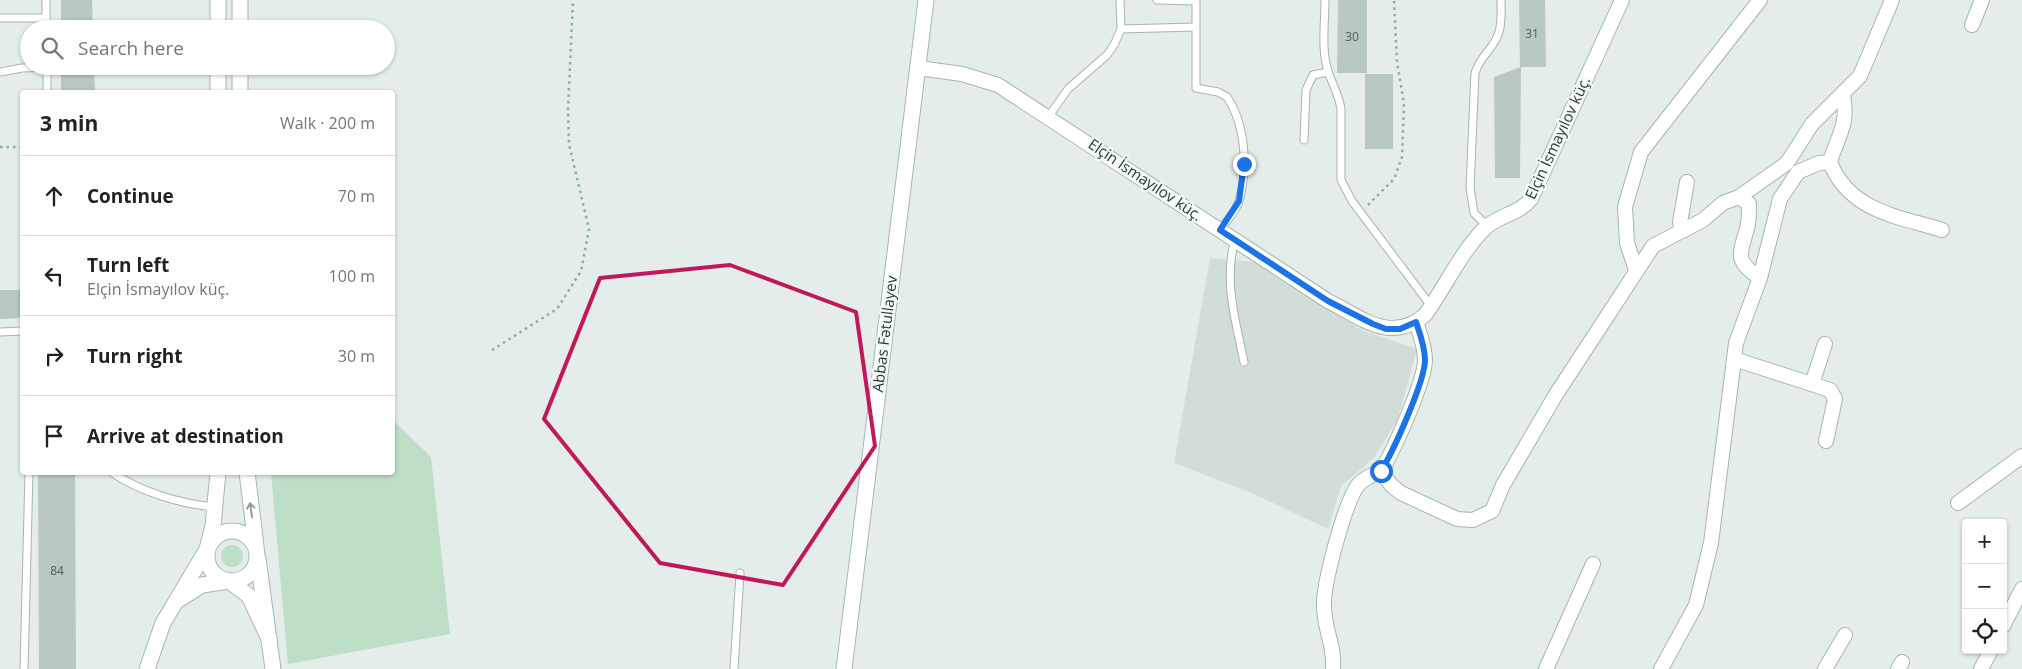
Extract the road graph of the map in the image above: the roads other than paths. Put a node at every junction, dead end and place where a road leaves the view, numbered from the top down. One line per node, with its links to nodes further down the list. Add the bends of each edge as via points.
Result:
1 (46, 0): 15 (lane)
2 (218, 0): 16 (main road)
3 (240, 0): 17 (main road)
4 (926, 0): 22 (main road, Abbas Fətullayev)
5 (1120, 0): 20 (lane)
6 (1157, 0): 13 (lane)
7 (1326, 0): 24 (lane, via 1325,57)
8 (1501, 0): 37 (lane, via 1499,32 1495,42 1479,59 1475,73 1470,188 1474,213)
9 (1622, 0): 37 (street, Elçin İsmayılov küç., via 1531,199)
10 (1760, 0): 42 (street, via 1642,152 1625,207 1627,243)
11 (1892, 0): 31 (street, via 1860,76)
12 (1982, 0): 18 (street)
13 (1195, 1): 19 (lane)
14 (0, 18): 15 (lane)
15 (46, 18)
16 (218, 20)
17 (240, 20)
18 (1972, 24)
19 (1195, 26): 20 (lane); 38 (lane, via 1196,88 1227,97 1245,154 1239,201)
20 (1121, 28): 32 (lane, via 1106,55 1068,89)
21 (20, 68): 23 (lane)
22 (918, 68): 32 (street, Elçin İsmayılov küç., via 962,74 998,85); 76 (main road, Abbas Fətullayev)
23 (0, 72)
24 (1328, 72): 33 (lane, via 1313,75 1308,84); 44 (lane, via 1340,98 1341,180 1361,212)
25 (47, 75): 28 (lane)
26 (218, 75): 29 (main road)
27 (240, 75): 30 (main road)
28 (47, 90)
29 (218, 90)
30 (240, 90)
31 (1843, 95): 34 (street, via 1846,112); 36 (street, via 1812,124 1787,163)
32 (1049, 116): 38 (street, Elçin İsmayılov küç.)
33 (1304, 140)
34 (1830, 162): 40 (street, via 1851,194 1872,209); 43 (street, via 1798,172 1780,199)
35 (1687, 182): 39 (street, via 1680,222)
36 (1739, 198): 39 (street, via 1723,203 1703,220); 43 (street, via 1749,204 1741,260)
37 (1487, 226): 44 (street, Elçin İsmayılov küç., via 1472,242)
38 (1220, 230): 41 (street, Elçin İsmayılov küç.)
39 (1684, 230): 42 (street, via 1654,246)
40 (1942, 230)
41 (1236, 240): 45 (street, Elçin İsmayılov küç., via 1328,301 1373,324 1386,329 1400,329); 50 (lane, via 1230,260 1229,284)
42 (1636, 270): 54 (street, via 1555,396 1503,485 1492,511 1473,520 1457,519 1401,493 1391,486)
43 (1760, 278): 49 (street, via 1736,344)
44 (1432, 306): 45 (street, Elçin İsmayılov küç.)
45 (1416, 322): 54 (street, via 1424,350 1424,371)
46 (20, 331): 47 (lane)
47 (0, 332)
48 (1825, 344): 51 (street)
49 (1734, 359): 51 (street); 79 (street, via 1711,542 1696,605)
50 (1244, 362)
51 (1812, 384): 52 (street, via 1830,390 1835,399)
52 (1826, 441)
53 (2022, 456): 59 (street)
54 (1381, 471): 77 (street, via 1359,484 1340,526 1323,603 1325,626 1334,653)
55 (29, 475): 72 (lane)
56 (115, 475): 60 (lane, via 189,505)
57 (218, 475): 60 (main road)
58 (247, 475): 62 (main road, one-way to 58)
59 (1958, 503)
60 (215, 507): 61 (main road)
61 (207, 549): 62 (main road, via 216,536 231,530 246,535); 65 (main road, via 209,566 220,578); 67 (main road)
62 (256, 552): 65 (main road, via 252,572); 70 (main road)
63 (1593, 564): 78 (street)
64 (740, 573): 75 (lane)
65 (229, 581): 67 (main road, via 202,585); 70 (main road, via 249,596)
66 (2022, 589): 68 (street)
67 (172, 606): 73 (main road)
68 (2007, 618)
69 (1845, 636): 80 (street)
70 (269, 639): 74 (main road)
71 (1989, 654): 81 (street)
72 (24, 669)
73 (147, 669)
74 (273, 669)
75 (734, 669)
76 (844, 669)
77 (1333, 669)
78 (1546, 669)
79 (1662, 669)
80 (1825, 669)
81 (1981, 669)

